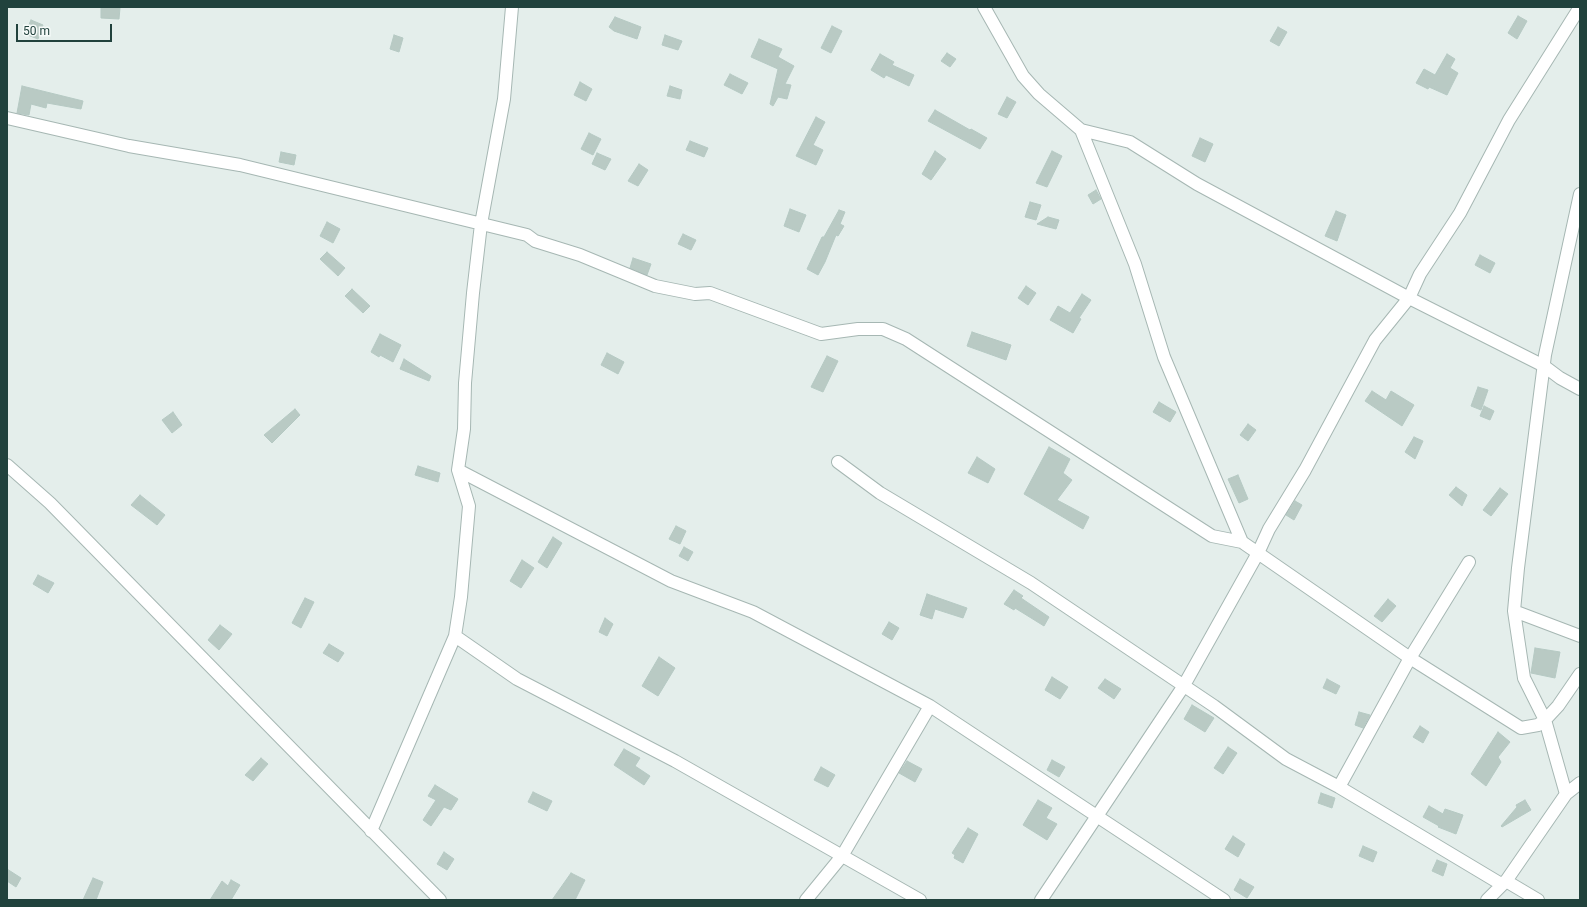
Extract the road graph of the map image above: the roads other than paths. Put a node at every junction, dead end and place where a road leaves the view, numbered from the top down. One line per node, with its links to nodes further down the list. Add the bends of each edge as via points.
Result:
1 (512, 7): 7 (street, via 504,99)
2 (984, 7): 5 (street, via 1024,76 1038,94)
3 (1580, 7): 8 (street, via 1509,120 1460,212 1420,274)
4 (7, 118): 7 (street, via 129,146 240,165)
5 (1081, 130): 8 (street, via 1130,142 1197,184); 14 (street, via 1134,264 1164,357)
6 (1580, 194): 9 (street)
7 (481, 224): 13 (street, via 466,368 464,429); 14 (street, via 527,235 535,241 580,255 655,286 695,294 710,293 821,334 858,329 883,329 906,339 1212,536)
8 (1410, 298): 9 (street); 15 (street, via 1375,340)
9 (1544, 366): 10 (street); 17 (street)
10 (1580, 389)
11 (838, 462): 22 (street, via 880,493 1030,583)
12 (7, 465): 29 (street, via 50,503)
13 (458, 470): 18 (street, via 469,506); 23 (street, via 671,581 753,612)
14 (1242, 542): 15 (street)
15 (1258, 553): 20 (street); 22 (street)
16 (1469, 562): 20 (street)
17 (1514, 611): 19 (street); 24 (street, via 1524,678)
18 (455, 636): 29 (street); 30 (street, via 517,679 675,761)
19 (1580, 636)
20 (1410, 658): 24 (street, via 1521,728 1538,725); 26 (street)
21 (1580, 674): 24 (street)
22 (1183, 687): 26 (street, via 1214,706 1286,759); 28 (street)
23 (930, 706): 28 (street); 30 (street)
24 (1545, 720): 27 (street)
25 (1580, 782): 27 (street)
26 (1339, 787): 31 (street, via 1501,884)
27 (1566, 794): 31 (street)
28 (1097, 817): 35 (street); 36 (street)
29 (371, 831): 32 (street)
30 (842, 856): 33 (street); 34 (street)
31 (1506, 881): 37 (street); 38 (street)
32 (440, 900)
33 (806, 900)
34 (920, 900)
35 (1040, 900)
36 (1224, 900)
37 (1487, 900)
38 (1538, 900)

